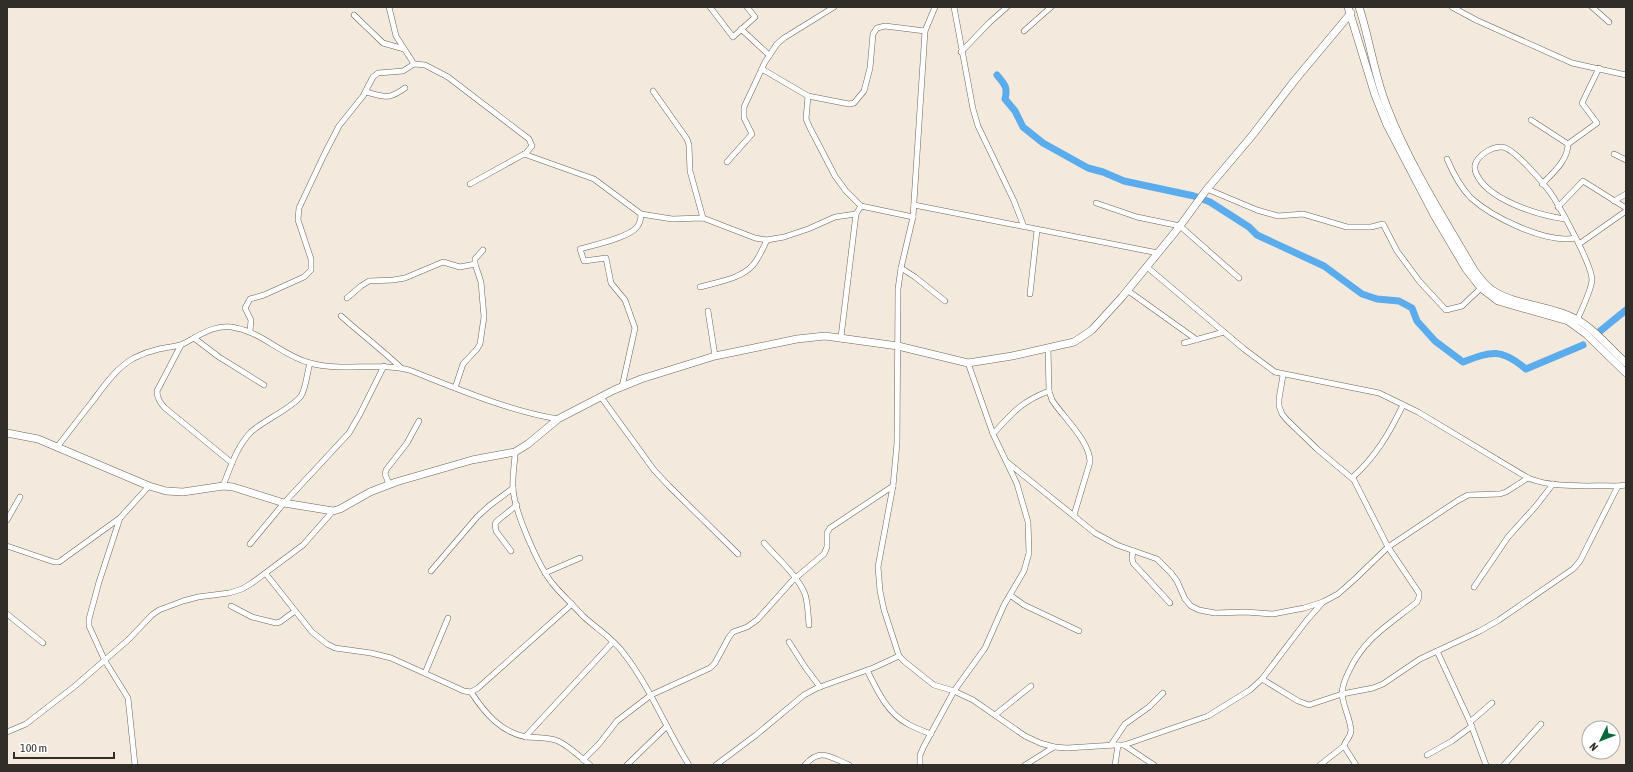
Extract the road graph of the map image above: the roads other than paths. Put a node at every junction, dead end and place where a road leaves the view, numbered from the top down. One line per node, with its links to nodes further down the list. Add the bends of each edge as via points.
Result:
1 (389, 7): 18 (street, via 396,36)
2 (710, 7): 15 (street, via 733,37)
3 (747, 7): 15 (street, via 755,17)
4 (834, 7): 20 (street, via 784,38)
5 (935, 7): 16 (street)
6 (954, 7): 19 (street)
7 (1007, 7): 19 (street)
8 (1051, 7): 17 (street)
9 (1359, 7): 72 (street, via 1393,122 1422,180 1474,270 1483,282 1501,296 1564,314)
10 (1452, 7): 22 (street, via 1567,60)
11 (1592, 7): 14 (street)
12 (1350, 10): 38 (street, via 1252,137); 65 (street, via 1375,95 1387,125 1446,238)
13 (354, 15): 18 (street, via 383,43)
14 (1609, 22)
15 (741, 29): 20 (street)
16 (925, 31): 28 (street, via 884,26 877,28 873,34 870,68 864,91 854,103); 42 (street)
17 (1024, 31)
18 (404, 49): 21 (street)
19 (961, 52): 53 (street, via 972,109 978,126)
20 (769, 56): 23 (street)
21 (414, 64): 27 (street, via 403,70 378,73 373,77); 31 (street, via 419,63 448,77 523,133 532,146)
22 (1599, 68): 24 (street); 30 (street, via 1582,103 1597,123)
23 (762, 69): 28 (street); 35 (street, via 744,107 744,118 752,134)
24 (1626, 75)
25 (405, 88): 27 (street, via 391,97)
26 (654, 91): 50 (street, via 687,139 690,171)
27 (366, 92): 73 (street, via 339,126 300,208 298,220 311,259 311,270 304,277 250,299 245,308 251,320)
28 (808, 96): 43 (street, via 806,119 810,128 835,176)
29 (1531, 120): 30 (street)
30 (1568, 144): 37 (street, via 1568,152 1558,168)
31 (524, 154): 36 (street); 47 (street, via 594,179)
32 (1614, 154): 34 (street)
33 (1447, 159): 55 (street, via 1463,188 1485,208 1509,222 1551,238)
34 (1626, 160)
35 (727, 162)
36 (470, 184)
37 (1542, 184): 44 (street); 51 (street, via 1509,148 1502,146 1491,149 1474,165 1477,176 1491,192 1509,202)
38 (1207, 189): 52 (street); 65 (street, via 1278,216 1303,214 1347,227 1383,224 1397,251 1420,282 1446,310 1462,306)
39 (1626, 194): 40 (street)
40 (1614, 201): 44 (street, via 1583,181); 45 (street)
41 (1096, 203): 52 (street, via 1137,217)
42 (914, 205): 49 (street); 53 (street)
43 (861, 206): 48 (street); 49 (street)
44 (1558, 207): 51 (street)
45 (1626, 208)
46 (1626, 211): 57 (street)
47 (641, 214): 50 (street, via 672,219); 91 (street, via 641,221 635,229 580,249 584,261 606,258 611,283 625,300 635,328)
48 (856, 214): 56 (street, via 835,217 794,235); 75 (street)
49 (913, 217): 62 (street)
50 (703, 218): 56 (street, via 755,238)
51 (1564, 219): 55 (street)
52 (1180, 226): 59 (street); 63 (street)
53 (1024, 227): 54 (street)
54 (1037, 230): 59 (street); 67 (street)
55 (1574, 238): 57 (street)
56 (767, 240): 64 (street, via 757,259 747,270 737,276)
57 (1579, 244): 72 (street, via 1592,280)
58 (483, 250): 60 (street, via 475,259)
59 (1158, 253): 61 (street)
60 (475, 264): 68 (street, via 460,267 443,262 405,278 369,281); 92 (street, via 481,282 484,318 480,344 462,364)
61 (1147, 267): 66 (street); 74 (street)
62 (901, 268): 69 (street); 80 (street, via 898,289)
63 (1239, 278)
64 (700, 287)
65 (1481, 288): 72 (street, via 1505,304)
66 (1127, 290): 77 (street); 81 (street, via 1084,336 1064,345)
67 (1030, 294)
68 (347, 298)
69 (945, 302)
70 (708, 311): 82 (street)
71 (341, 316): 87 (street)
72 (1576, 323): 85 (street, via 1591,330); 88 (street)
73 (250, 332): 76 (street, via 223,326); 83 (street, via 294,357)
74 (1224, 332): 77 (street); 89 (street, via 1268,368)
75 (841, 337): 80 (street); 82 (street, via 797,339)
76 (194, 338): 79 (street); 90 (street)
77 (1197, 340): 78 (street)
78 (1184, 343)
79 (181, 345): 100 (street, via 146,352 119,369); 103 (street, via 157,390 160,403)
80 (898, 346): 84 (street); 111 (street, via 897,443)
81 (1048, 348): 84 (street); 93 (street)
82 (715, 356): 91 (street)
83 (310, 363): 86 (street, via 325,366); 103 (street, via 301,395 252,431)
84 (968, 363): 99 (street)
85 (1626, 363)
86 (384, 366): 87 (street); 115 (street, via 348,433)
87 (401, 368): 92 (street)
88 (1626, 373)
89 (1283, 375): 95 (street, via 1379,393); 104 (street, via 1279,398 1282,414 1317,449)
90 (264, 386)
91 (622, 387): 94 (street)
92 (455, 388): 96 (street, via 526,412)
93 (1049, 391): 99 (street, via 1028,400); 118 (street, via 1056,405 1085,444 1090,457)
94 (601, 397): 96 (street); 127 (street, via 654,470)
95 (1403, 405): 104 (street, via 1377,452); 105 (street)
96 (558, 419): 101 (street)
97 (419, 421): 106 (street, via 407,443 386,470)
98 (7, 433): 100 (street, via 38,439)
99 (993, 434): 102 (street)
100 (57, 447): 109 (street)
101 (515, 452): 106 (street, via 472,460); 113 (street)
102 (1007, 462): 118 (street); 134 (street, via 1019,490 1029,534 1029,552 1024,570)
103 (232, 463): 110 (street)
104 (1352, 478): 124 (street)
105 (1528, 478): 107 (street); 124 (street, via 1500,494 1464,496)
106 (389, 484): 117 (street)
107 (1553, 484): 112 (street); 133 (street, via 1508,537)
108 (1626, 485): 112 (street)
109 (149, 486): 110 (street, via 183,492); 119 (street)
110 (223, 486): 115 (street)
111 (893, 486): 132 (street, via 830,528 824,554); 148 (street, via 878,578 884,610)
112 (1618, 486): 147 (street, via 1580,561 1573,569 1499,620)
113 (513, 488): 116 (street); 129 (street, via 477,517)
114 (20, 497): 120 (street)
115 (284, 503): 117 (street); 122 (street)
116 (517, 505): 125 (street, via 495,524 496,531); 130 (street, via 521,520)
117 (333, 511): 131 (street, via 303,545)
118 (1074, 515): 126 (street, via 1095,533)
119 (120, 518): 123 (street, via 59,562); 149 (street, via 104,563 89,619 92,634)
120 (7, 520)
121 (764, 543): 132 (street)
122 (250, 544)
123 (7, 546)
124 (1388, 547): 135 (street, via 1338,594); 158 (street, via 1419,593 1419,597 1412,606 1380,630 1358,654 1346,677)
125 (511, 551)
126 (1133, 551): 135 (street, via 1157,559 1177,581 1185,600 1199,610 1215,613 1273,614); 136 (street, via 1133,563)
127 (738, 554)
128 (580, 558): 130 (street)
129 (431, 570)
130 (545, 573): 137 (street)
131 (266, 574): 139 (street); 149 (street, via 242,589 190,599 159,610)
132 (795, 578): 142 (street, via 805,594); 159 (street, via 757,620 733,632 710,668)
133 (1474, 587)
134 (1010, 595): 143 (street, via 1029,608); 155 (street, via 985,648)
135 (1324, 602): 152 (street)
136 (1170, 603)
137 (572, 604): 144 (street); 156 (street, via 504,666)
138 (231, 606): 139 (street, via 252,617 276,623)
139 (295, 611): 151 (street, via 316,636 335,648 381,655)
140 (7, 614): 146 (street)
141 (448, 618): 151 (street)
142 (809, 625)
143 (1079, 631)
144 (614, 642): 159 (street, via 634,667); 167 (street)
145 (789, 642): 153 (street)
146 (43, 643)
147 (1437, 650): 158 (street, via 1383,684); 162 (street)
148 (899, 656): 150 (street); 155 (street, via 934,685)
149 (104, 661): 165 (street, via 26,724); 174 (street, via 128,698)
150 (867, 670): 153 (street); 166 (street, via 879,694 900,718 909,725)
151 (425, 674): 156 (street)
152 (1262, 679): 158 (street, via 1309,705); 169 (street, via 1250,690 1208,716)
153 (820, 686): 178 (street, via 792,704)
154 (1031, 686): 161 (street)
155 (954, 691): 161 (street); 166 (street)
156 (471, 692): 167 (street, via 493,720)
157 (1163, 693): 168 (street, via 1125,724)
158 (1342, 694): 170 (street, via 1351,730 1349,740)
159 (651, 695): 164 (street); 173 (street, via 617,721)
160 (1492, 703): 162 (street)
161 (995, 715): 171 (street, via 1025,736)
162 (1471, 724): 172 (street, via 1457,737); 187 (street)
163 (1541, 724): 188 (street)
164 (666, 726): 176 (street); 177 (street)
165 (7, 732)
166 (931, 734): 181 (street, via 920,755)
167 (525, 737): 173 (street, via 558,741)
168 (1111, 745): 169 (street); 171 (street)
169 (1121, 745): 183 (street); 184 (street)
170 (1344, 746): 185 (street); 186 (street)
171 (1054, 747): 182 (street)
172 (1426, 755)
173 (583, 760): 175 (street)
174 (135, 765)
175 (590, 765)
176 (627, 765)
177 (689, 765)
178 (717, 765)
179 (805, 765): 180 (street, via 818,754)
180 (849, 765)
181 (920, 765)
182 (1026, 765)
183 (1115, 765)
184 (1154, 765)
185 (1320, 765)
186 (1356, 765)
187 (1486, 765)
188 (1504, 765)

